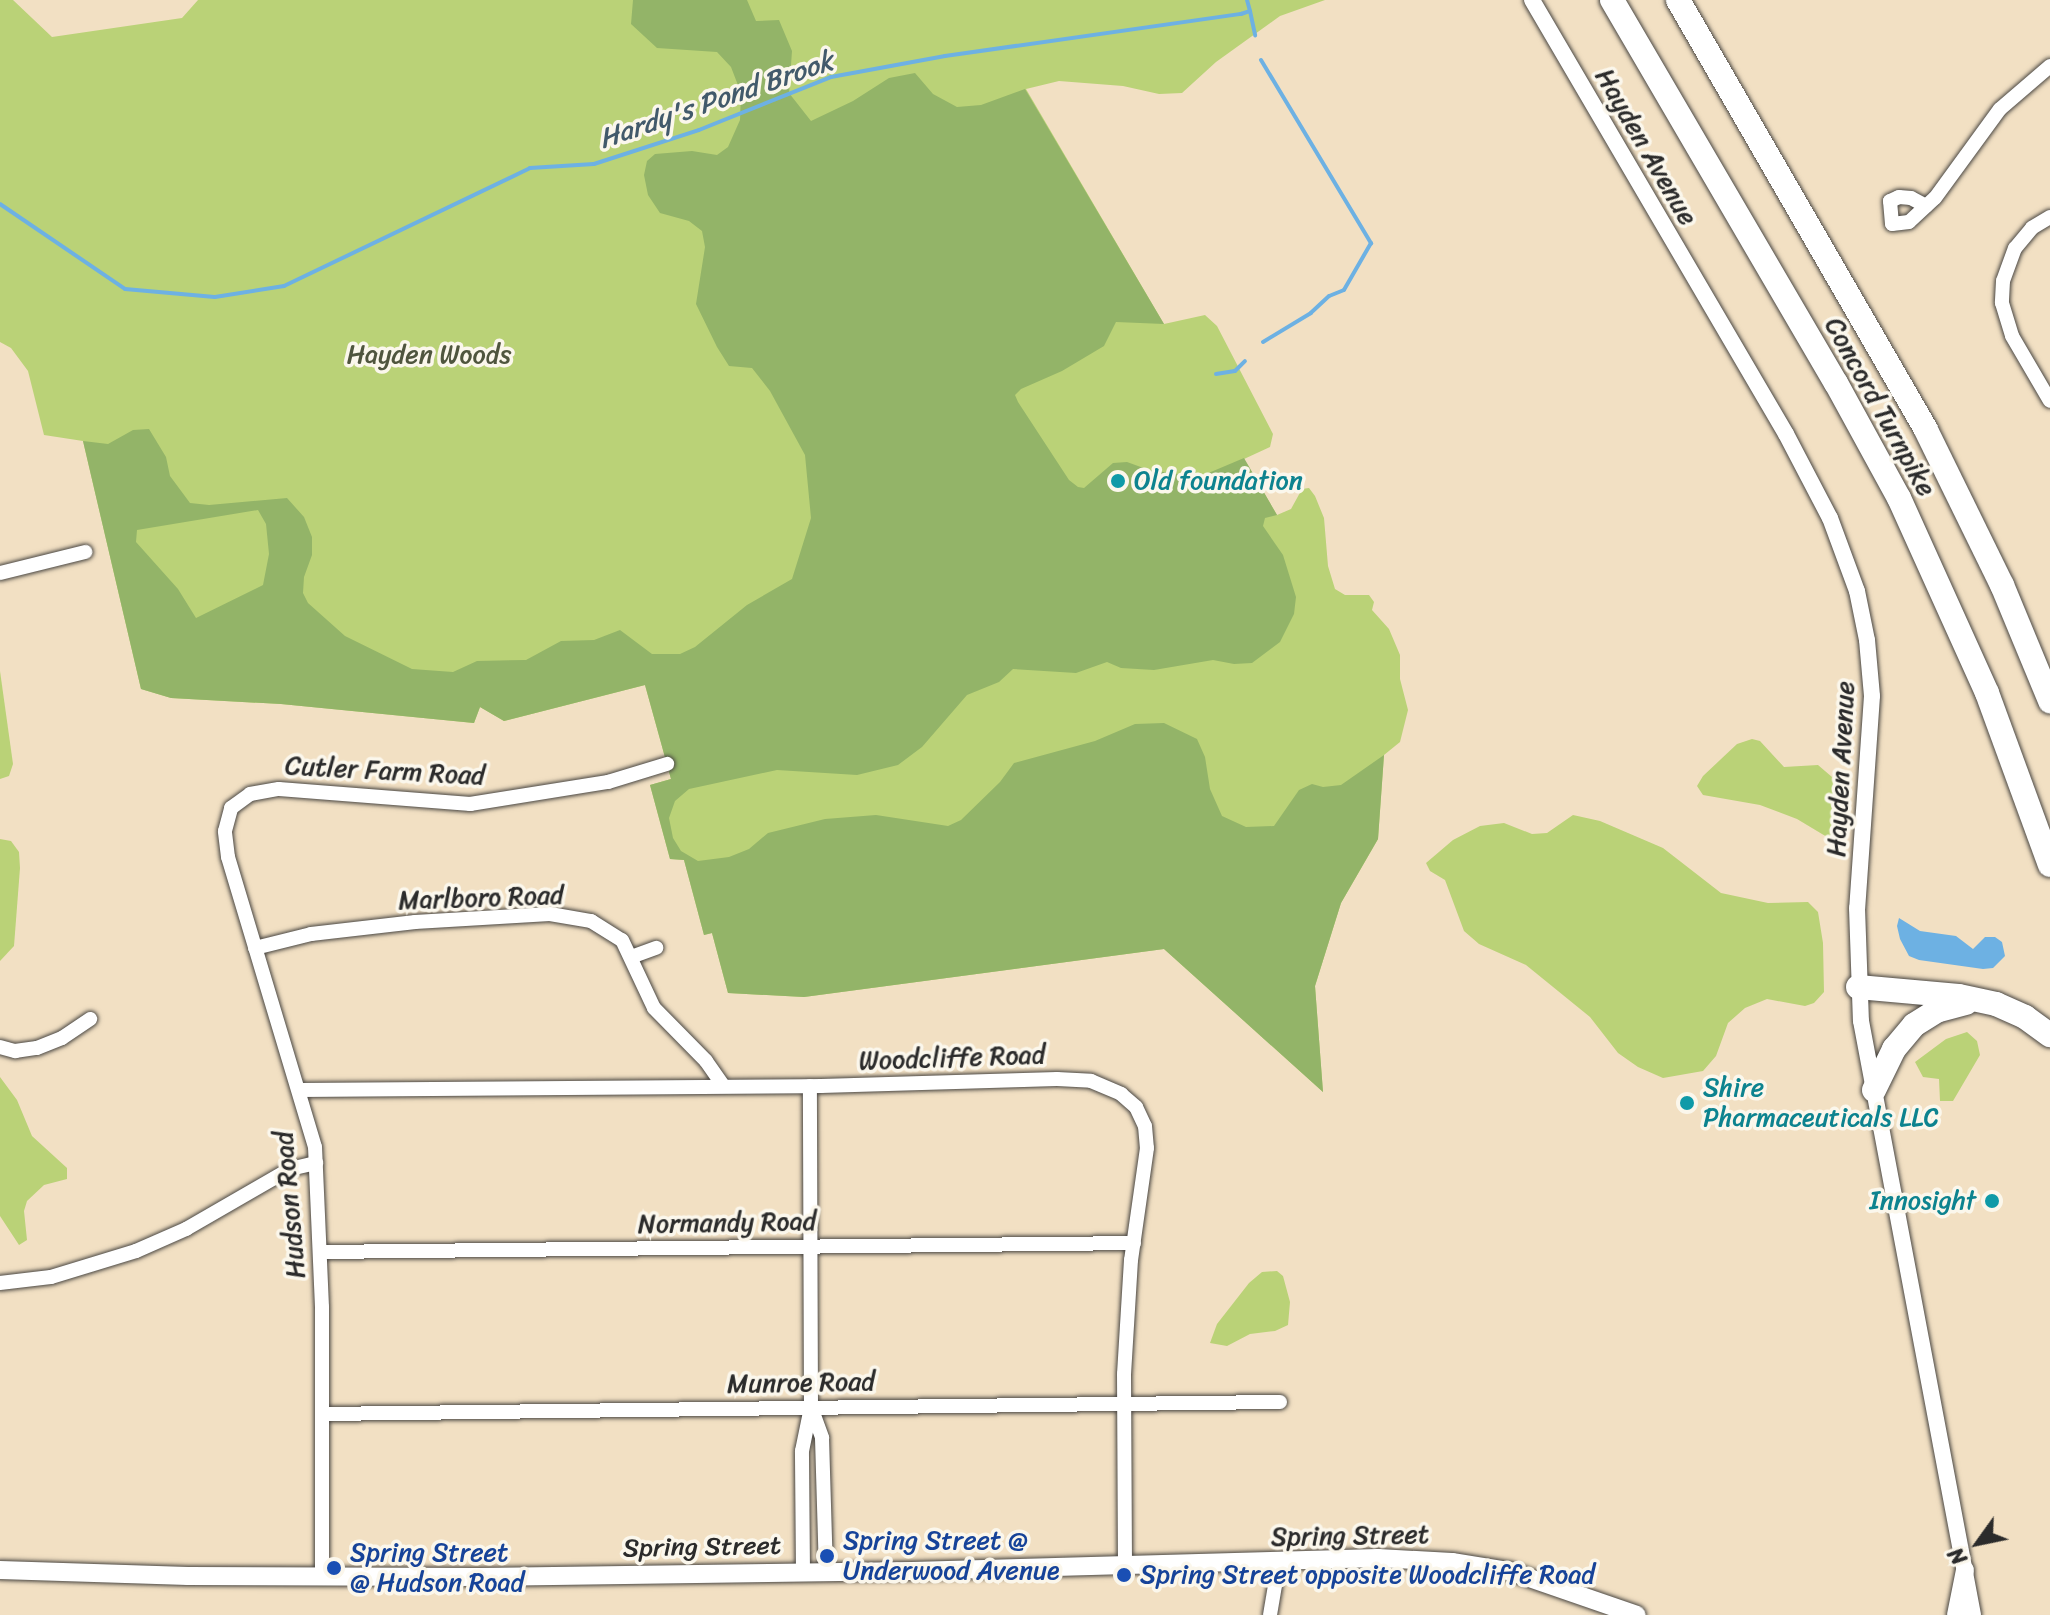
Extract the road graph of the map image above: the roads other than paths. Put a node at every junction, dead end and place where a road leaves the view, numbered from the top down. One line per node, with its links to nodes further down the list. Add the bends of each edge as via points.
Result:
1 (1532, 0): 17 (street, Hayden Avenue, via 1774,413 1847,561 1866,631 1872,696 1857,908)
2 (1612, 0): 13 (highway, Concord Turnpike, via 1829,370 1905,511 1987,693)
3 (1678, 0): 10 (highway, Concord Turnpike, via 1926,430 1996,572)
4 (2050, 66): 5 (street, via 2000,109)
5 (1926, 206)
6 (2050, 217): 7 (street, via 2015,248 2003,281 2002,303 2012,336)
7 (2050, 401)
8 (85, 552): 9 (street)
9 (0, 573)
10 (2050, 701)
11 (667, 764): 12 (street, Cutler Farm Road, via 608,782 470,804 279,789 250,794 231,808)
12 (226, 840): 14 (street, Hudson Road)
13 (2050, 865)
14 (255, 948): 16 (street, Marlboro Road, via 311,934 415,922 550,914 591,921 614,933); 24 (street, Hudson Road)
15 (656, 948): 16 (street)
16 (631, 957): 22 (street, Marlboro Road, via 654,1008)
17 (1858, 987): 18 (highway); 25 (street, Hayden Avenue)
18 (1976, 1001): 20 (highway, via 2010,1009); 25 (highway, via 1942,1008 1914,1025 1894,1049)
19 (90, 1019): 21 (street, via 37,1048)
20 (2050, 1035)
21 (0, 1047)
22 (723, 1085): 23 (street, Woodcliffe Road); 24 (street, Woodcliffe Road)
23 (810, 1086): 27 (street, Woodcliffe Road, via 1057,1079 1091,1081 1121,1094 1136,1107 1147,1148); 28 (street)
24 (299, 1090): 26 (street, Hudson Road)
25 (1874, 1090): 38 (street, Hayden Avenue)
26 (316, 1163): 29 (street, Hudson Road); 30 (street, via 290,1169 186,1229 136,1251 51,1277)
27 (1134, 1243): 28 (street, Normandy Road); 32 (street, Woodcliffe Road)
28 (810, 1247): 29 (street, Normandy Road); 33 (street)
29 (320, 1252): 34 (street, Hudson Road)
30 (0, 1283)
31 (1280, 1402): 32 (street, Munroe Road)
32 (1123, 1403): 33 (street, Munroe Road); 36 (street, Woodcliffe Road)
33 (811, 1407): 34 (street, Munroe Road); 39 (street, via 802,1451); 40 (street, via 822,1438)
34 (322, 1414): 41 (street, Hudson Road)
35 (1279, 1562): 36 (main road, Spring Street); 42 (street); 43 (main road, Spring Street, via 1378,1558 1486,1566)
36 (1125, 1566): 40 (main road, Spring Street)
37 (0, 1570): 41 (main road, Spring Street)
38 (1965, 1570): 44 (main road); 45 (street, Hayden Avenue)
39 (803, 1572): 40 (main road, Spring Street); 41 (main road, Spring Street)
40 (826, 1572)
41 (322, 1577)
42 (1270, 1615)
43 (1637, 1615)
44 (1956, 1615)
45 (1973, 1615)

